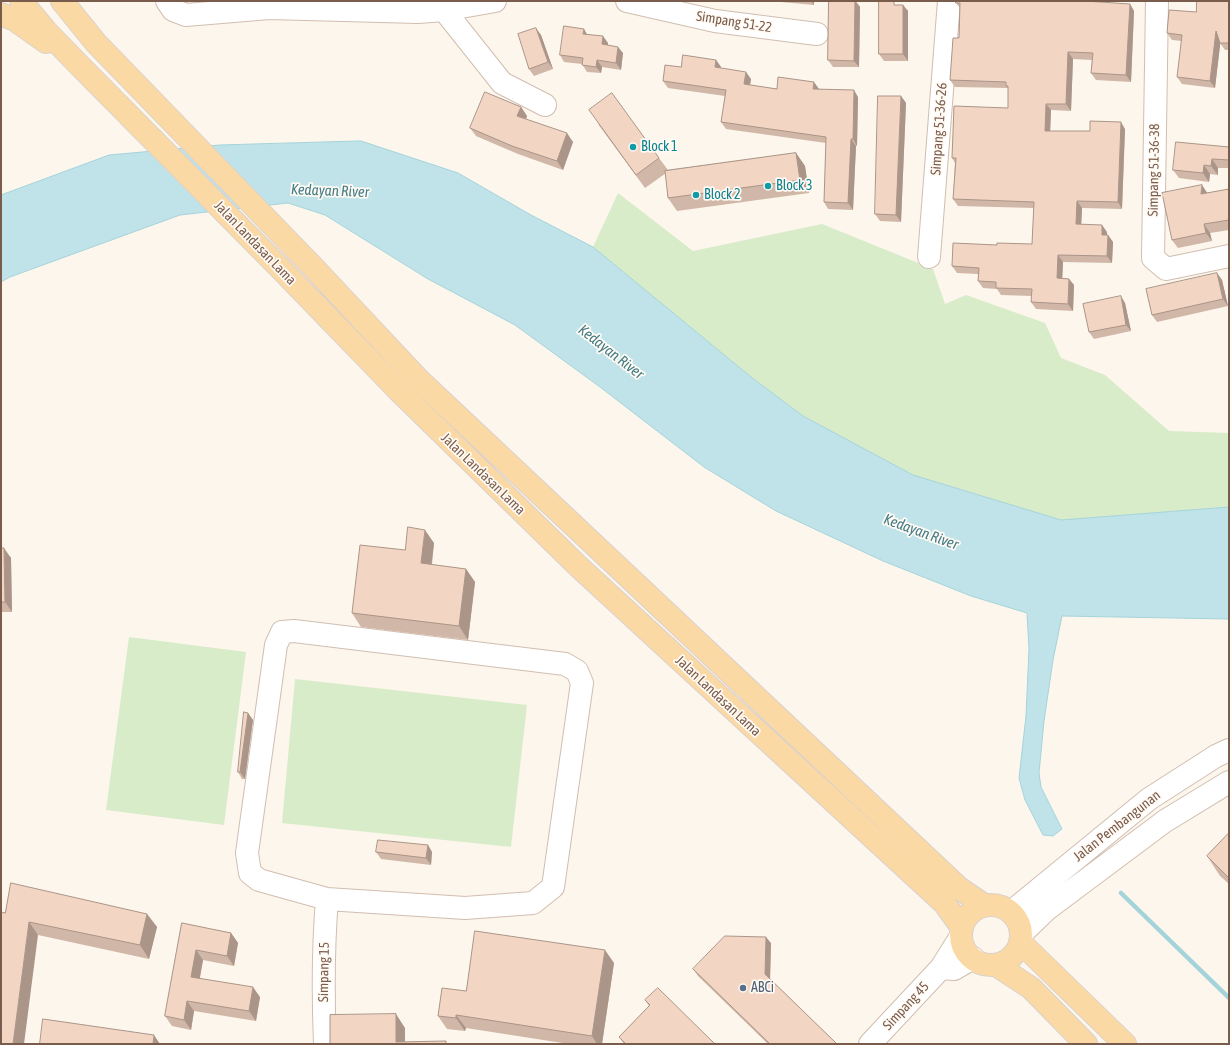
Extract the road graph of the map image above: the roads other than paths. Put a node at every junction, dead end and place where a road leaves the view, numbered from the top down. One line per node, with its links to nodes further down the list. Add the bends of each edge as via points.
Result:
1 (21, 1): 13 (main road, Jalan Landasan Lama)
2 (62, 1): 12 (main road, Jalan Landasan Lama)
3 (81, 1): 12 (main road)
4 (167, 1): 9 (street, via 173,10 186,15 269,8 418,12)
5 (495, 1): 9 (street)
6 (627, 1): 11 (street, Simpang 51-22, via 715,21)
7 (949, 1): 15 (street, Simpang 51-36-26)
8 (1157, 1): 16 (street, Simpang 51-36-38, via 1153,258 1166,269)
9 (444, 10): 14 (street, via 502,83)
10 (1, 14): 13 (main road, via 15,20)
11 (817, 34)
12 (96, 43): 20 (main road, Jalan Landasan Lama, via 418,379 959,888)
13 (81, 67): 22 (main road, Jalan Landasan Lama, via 400,392 579,567 945,904)
14 (545, 105)
15 (929, 256)
16 (1229, 256)
17 (1229, 750): 21 (street, Jalan Pembangunan, via 1149,799)
18 (1229, 782): 23 (street, Jalan Pembangunan, via 1164,821 1046,910)
19 (327, 900): 19 (street, via 260,880 250,873 247,853 276,645 282,632 294,631 565,664 577,671 582,683 553,887 533,903 465,908); 28 (street, Simpang 15, via 323,982)
20 (984, 905): 21 (main road, via 1003,907); 22 (main road, via 970,913)
21 (1011, 912): 23 (main road, via 1020,925)
22 (962, 932): 24 (main road, via 963,945); 26 (street, Simpang 45)
23 (1021, 938): 25 (main road, via 1011,957); 27 (main road)
24 (973, 958): 25 (main road, via 980,963); 26 (street, via 954,969)
25 (996, 964): 30 (main road, via 1031,988)
26 (941, 968): 29 (street, Simpang 45)
27 (1116, 1039)
28 (324, 1044)
29 (870, 1044)
30 (1086, 1044)

